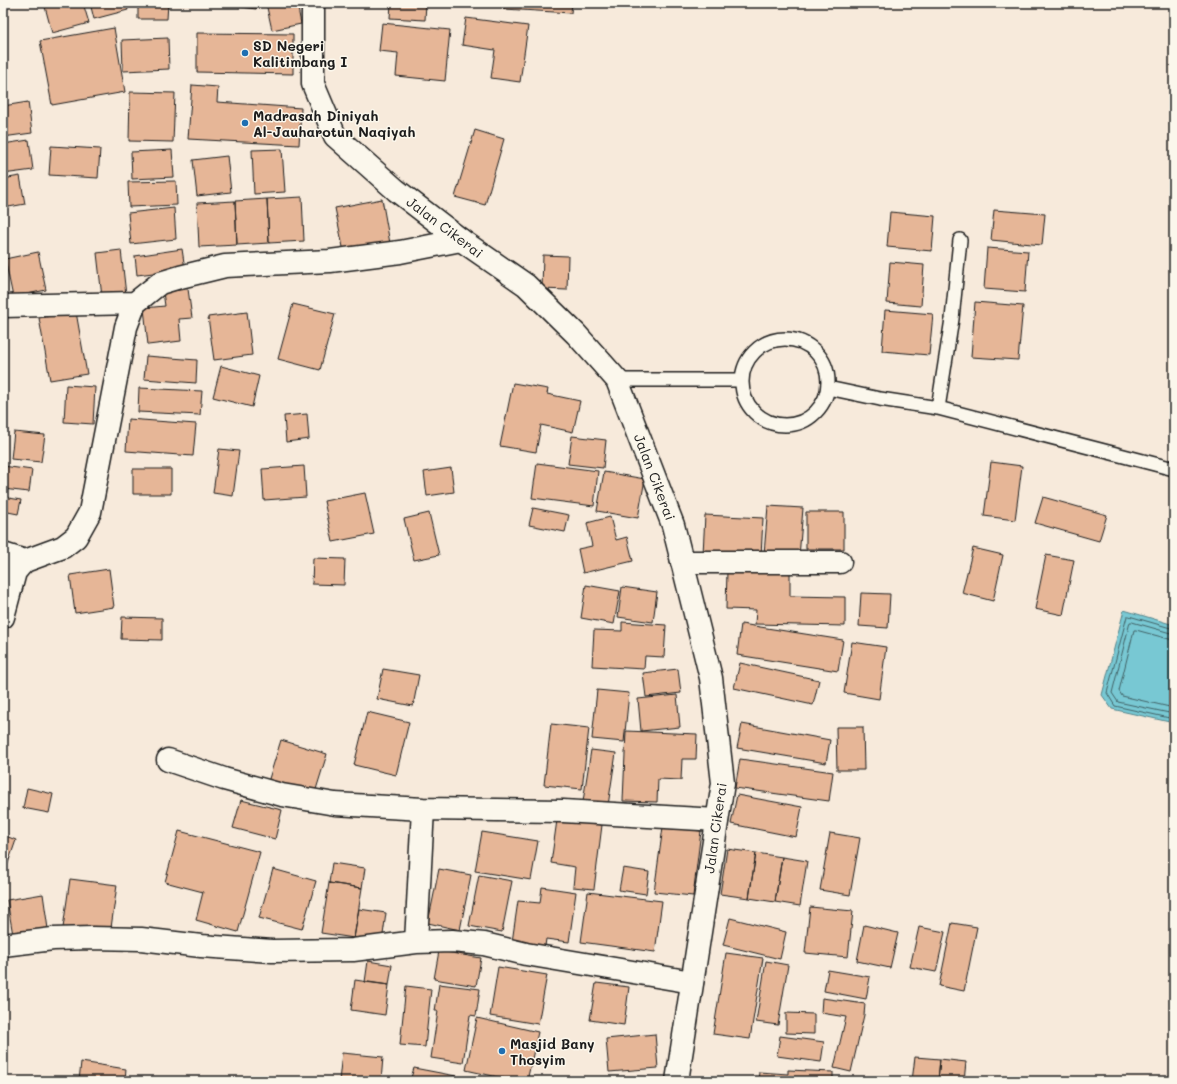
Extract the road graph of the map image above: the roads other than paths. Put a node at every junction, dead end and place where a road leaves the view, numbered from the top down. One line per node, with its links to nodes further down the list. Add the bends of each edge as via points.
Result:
1 (313, 3): 2 (street, Jalan Cikerai, via 312,84 335,136 396,190)
2 (461, 240): 4 (street, via 400,252 330,261 225,266 160,283); 6 (street, Jalan Cikerai, via 526,285 576,334)
3 (960, 240): 9 (lane, via 952,319)
4 (135, 303): 5 (street); 12 (street, via 126,327 90,512 76,537 62,547)
5 (3, 306)
6 (617, 380): 7 (lane); 13 (street, Jalan Cikerai, via 673,525)
7 (740, 380): 8 (lane, via 744,399 755,414 771,424 790,426 808,419 822,406); 8 (lane, via 746,361 760,346 779,338 799,340 816,351 826,368)
8 (828, 388): 9 (lane)
9 (938, 408): 10 (lane)
10 (1174, 469)
11 (3, 554): 12 (street)
12 (25, 561): 15 (street, via 15,572)
13 (682, 562): 14 (street); 18 (street, Jalan Cikerai, via 711,678 723,783)
14 (840, 562)
15 (3, 617)
16 (168, 760): 17 (street, via 224,780 282,795 335,804)
17 (423, 809): 18 (street, via 563,811); 19 (street)
18 (717, 820): 21 (street, Jalan Cikerai)
19 (416, 942): 20 (street, via 353,950 287,951 201,946 141,939 54,939); 21 (street, via 452,941 484,944 526,954)
20 (3, 945)
21 (692, 982): 22 (street, Jalan Cikerai)
22 (677, 1081)

